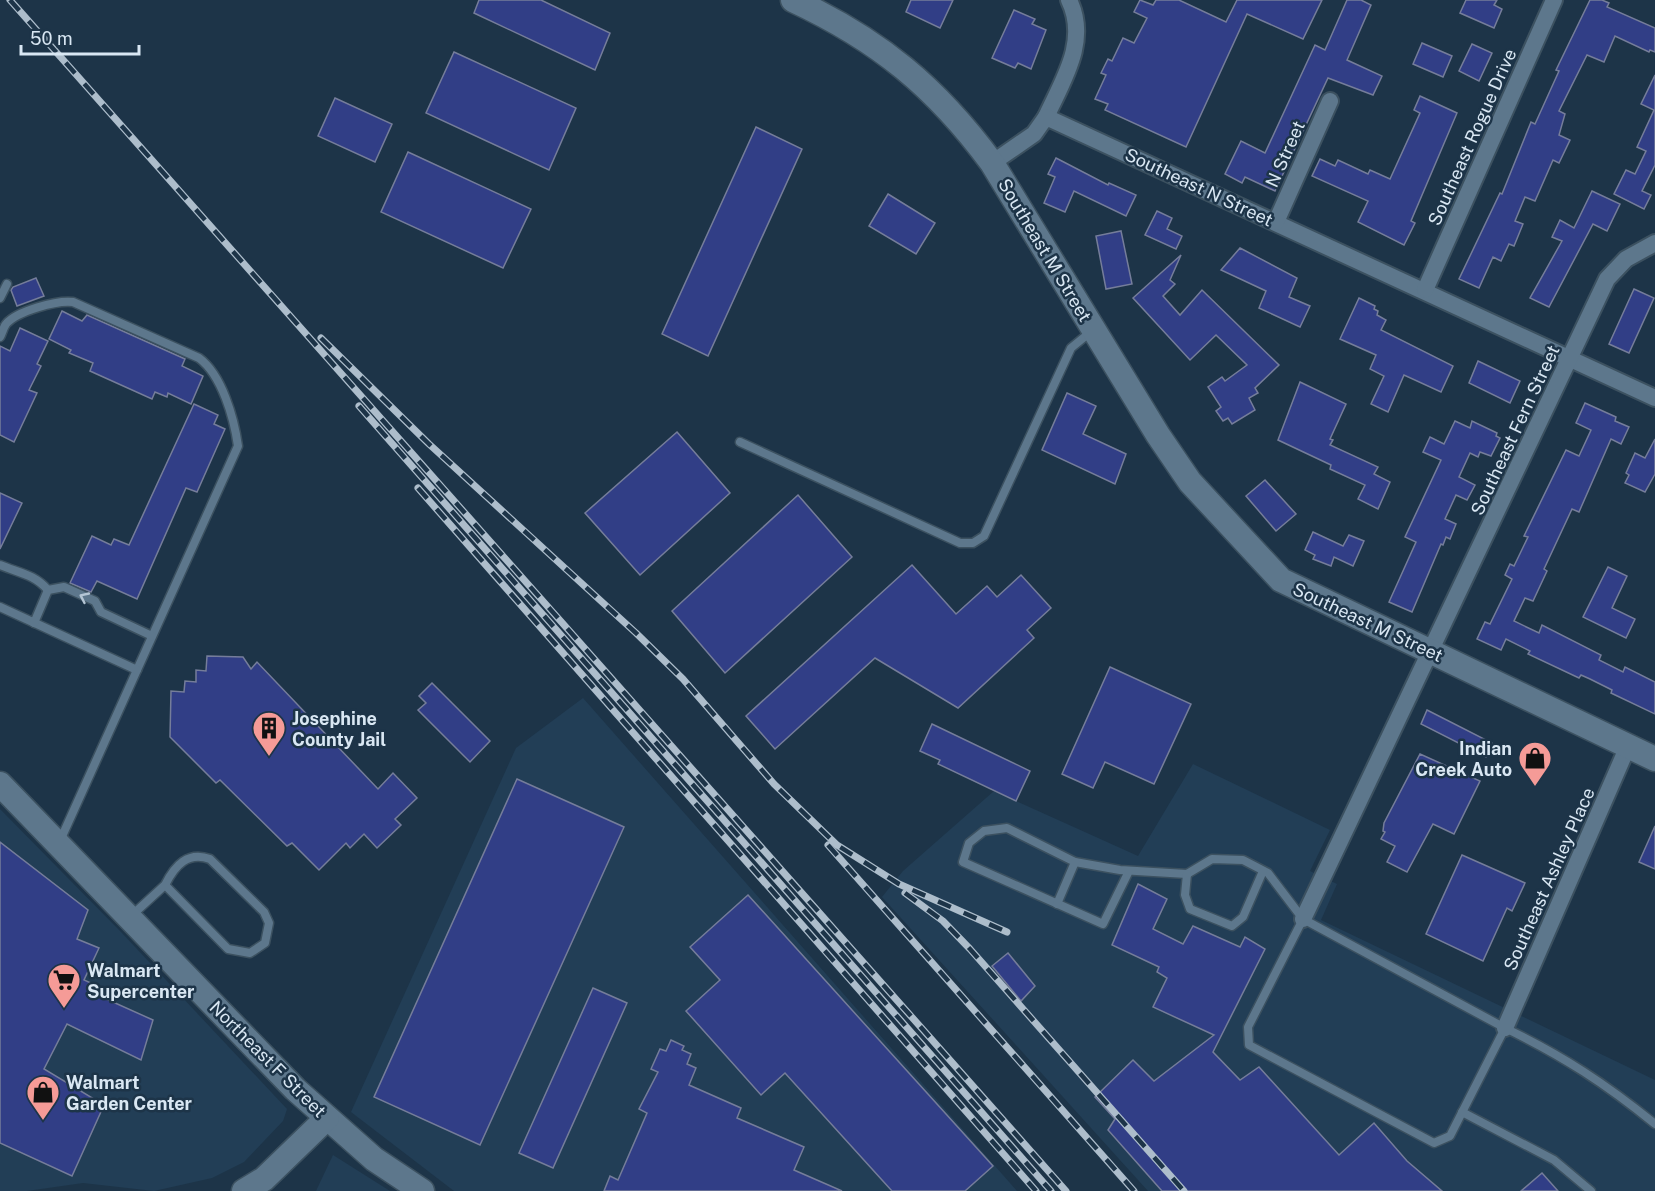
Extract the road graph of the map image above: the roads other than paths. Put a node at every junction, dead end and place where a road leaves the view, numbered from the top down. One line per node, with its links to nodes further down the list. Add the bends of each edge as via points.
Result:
1 (793, 0): 6 (street, via 880,48 926,85 963,124)
2 (1069, 0): 5 (street, via 1077,27 1076,43)
3 (1554, 0): 10 (street, Southeast Rogue Drive)
4 (1330, 102): 7 (street, N Street)
5 (1046, 117): 6 (street, via 1034,134); 7 (street, Southeast N Street)
6 (992, 163): 12 (street, Southeast M Street)
7 (1276, 222): 10 (street, Southeast N Street)
8 (1655, 243): 14 (street, Southeast Fern Street, via 1626,259 1607,279)
9 (7, 284): 11 (lane)
10 (1425, 290): 14 (street, Southeast N Street)
11 (0, 297)
12 (1094, 330): 16 (lane, via 1071,348 984,536 973,543 960,543); 22 (street, Southeast M Street, via 1190,482 1281,580)
13 (0, 338): 21 (lane, via 15,317 61,300 73,302 199,358 218,379 238,446)
14 (1570, 358): 15 (street, Southeast N Street); 22 (street, Southeast Fern Street)
15 (1655, 398)
16 (740, 442)
17 (0, 565): 18 (lane, via 39,580)
18 (48, 590): 20 (lane); 21 (lane, one-way to 18, via 102,612 95,602 64,587)
19 (0, 607): 20 (lane)
20 (34, 623): 23 (lane)
21 (152, 636): 23 (lane)
22 (1432, 652): 24 (street, Southeast M Street); 35 (street, Southeast Fern Street)
23 (137, 670): 27 (lane)
24 (1628, 746): 25 (street, Southeast M Street); 36 (street, Southeast Ashley Place)
25 (1655, 759)
26 (0, 784): 27 (street, Northeast F Street)
27 (58, 843): 34 (street, Northeast F Street)
28 (1075, 862): 29 (lane); 33 (lane); 33 (lane, via 1007,828 984,831 969,843 963,861)
29 (1130, 871): 31 (lane); 33 (lane, via 1103,924)
30 (1263, 871): 31 (lane, via 1243,860 1212,859); 31 (lane, via 1243,917 1232,926 1190,909 1185,895); 35 (lane)
31 (1187, 874)
32 (165, 885): 32 (lane, via 228,949 250,953 265,943 269,923 264,912 210,859 189,856 172,871); 34 (lane)
33 (1057, 904)
34 (129, 917): 38 (street, Northeast F Street)
35 (1303, 919): 36 (lane); 37 (lane, via 1248,1027 1249,1044 1434,1143 1450,1136)
36 (1505, 1028): 37 (lane); 39 (lane, via 1605,1084)
37 (1462, 1112): 42 (lane, via 1554,1160)
38 (327, 1118): 40 (street, via 264,1179); 41 (street, Northeast F Street, via 374,1159)
39 (1655, 1124)
40 (244, 1191)
41 (422, 1191)
42 (1591, 1191)

